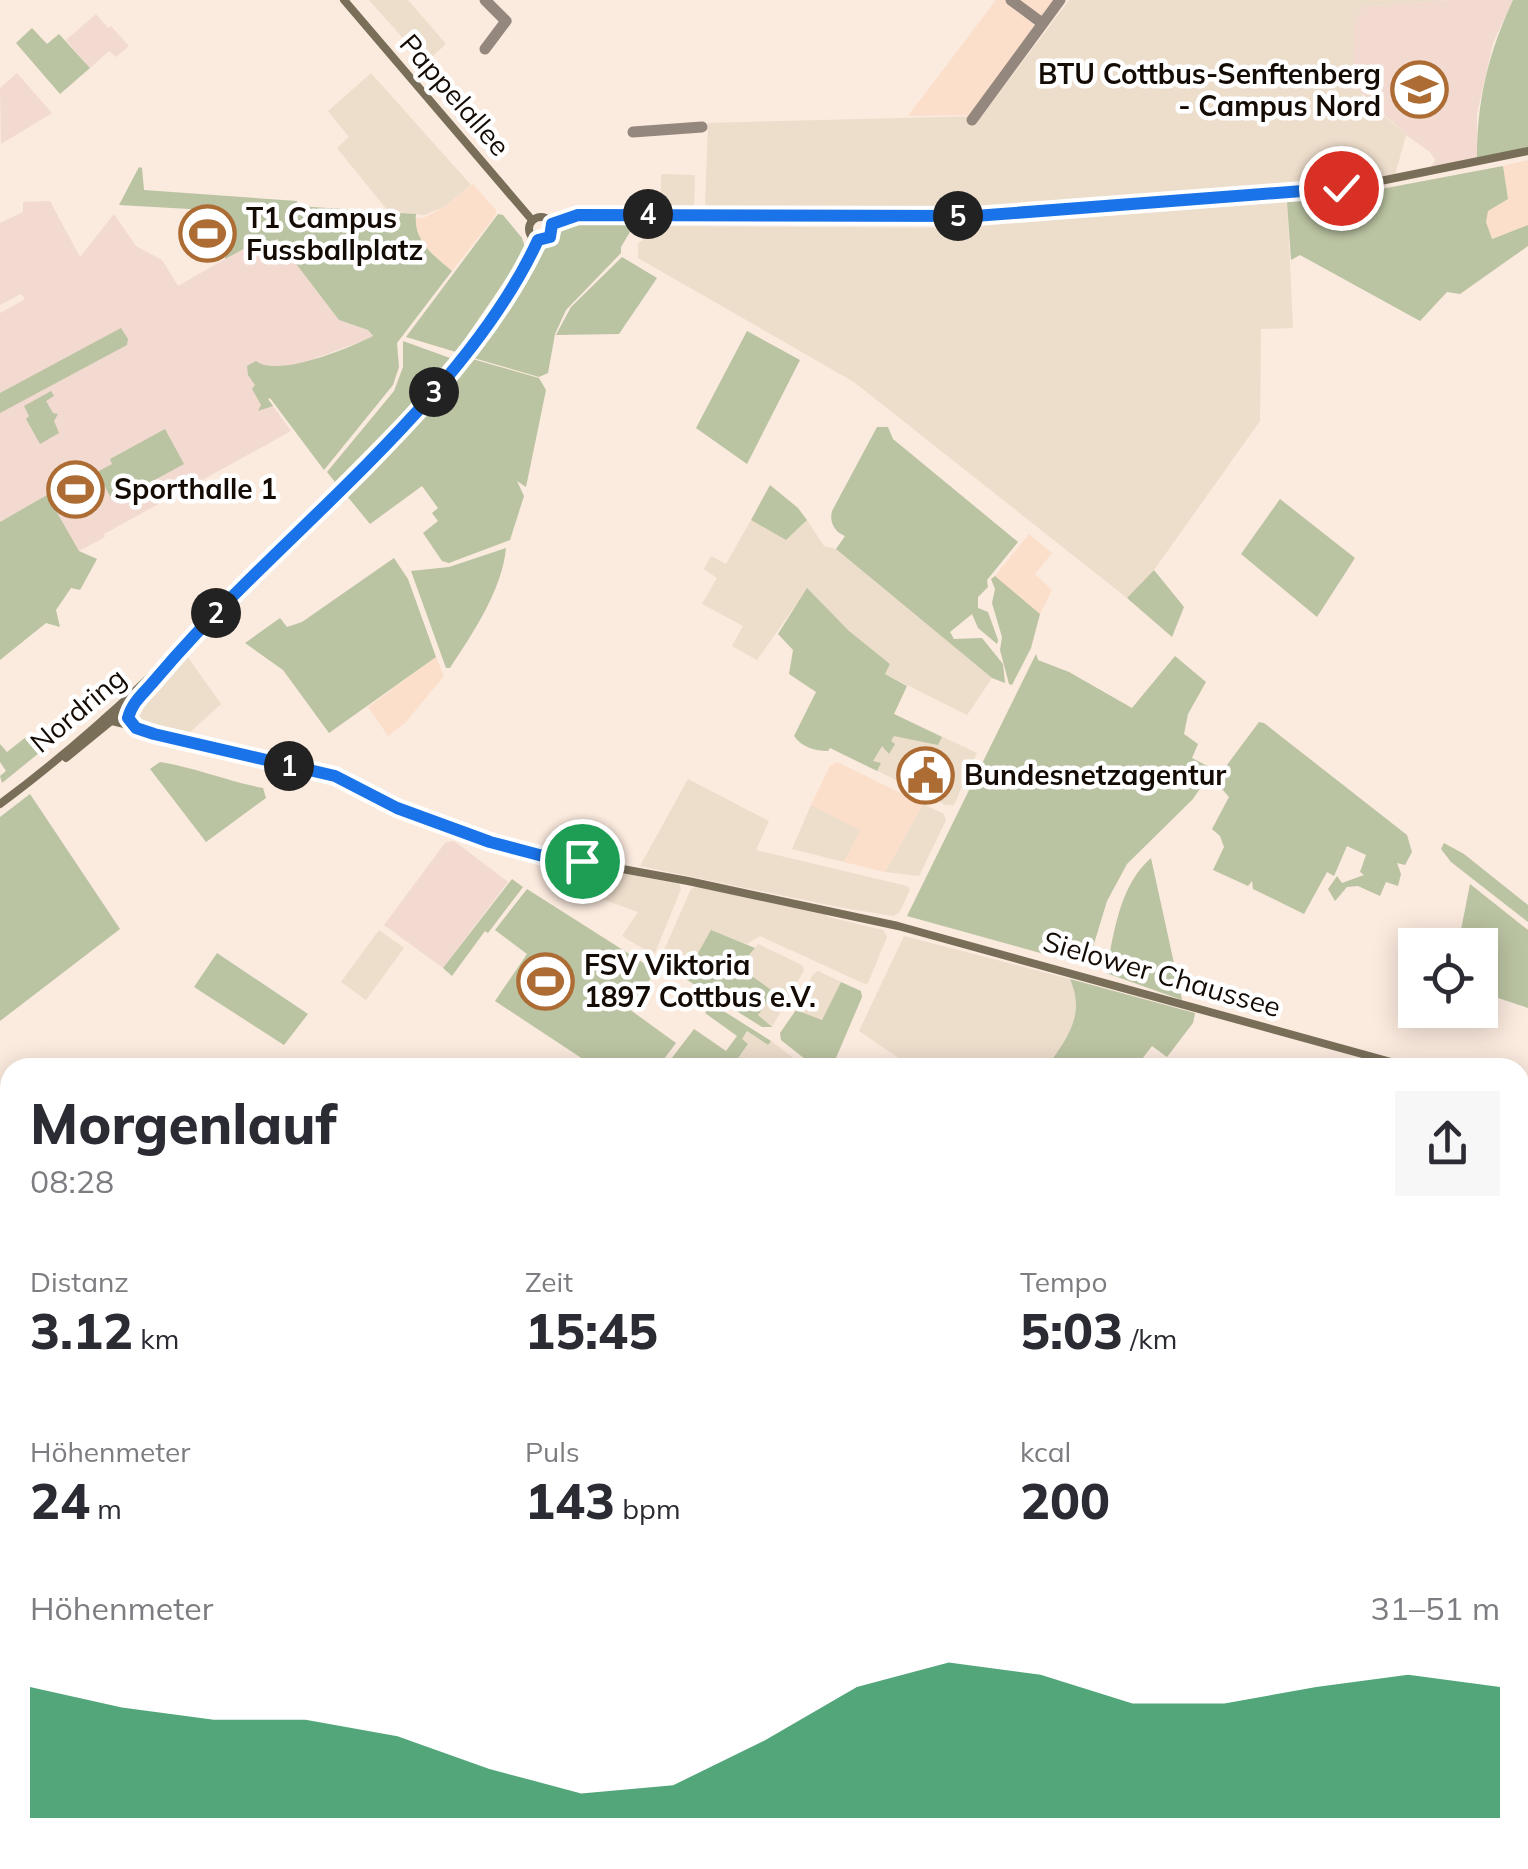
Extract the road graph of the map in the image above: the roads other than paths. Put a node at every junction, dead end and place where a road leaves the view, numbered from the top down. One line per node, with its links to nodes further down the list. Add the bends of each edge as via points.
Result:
1 (344, 0): 3 (main road, Pappelallee)
2 (1528, 151): 4 (main road, via 1341,188 1236,198 975,216 578,215)
3 (532, 220): 4 (main road, via 544,217); 5 (main road, via 529,232)
4 (552, 224): 5 (main road, via 550,237)
5 (538, 240): 6 (main road, Nordring, via 527,266 436,390)
6 (182, 647): 7 (main road, Nordring); 8 (main road, Nordring)
7 (136, 700): 8 (main road, Nordring); 9 (main road, via 128,714)
8 (107, 720): 9 (main road, Sielower Chaussee); 10 (main road, Nordring)
9 (136, 728): 11 (main road, Sielower Chaussee, via 335,776 434,823 518,850 898,926)
10 (0, 807)
11 (1377, 1058)

